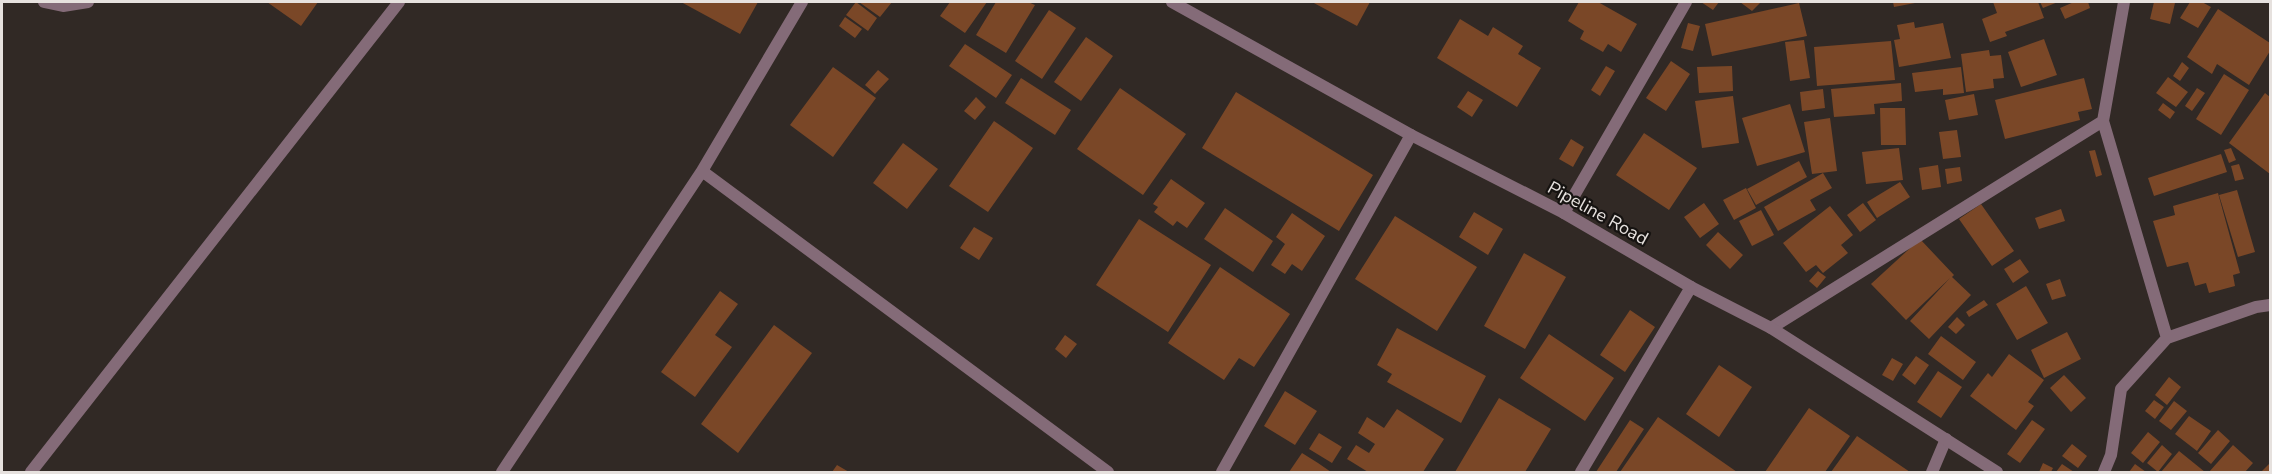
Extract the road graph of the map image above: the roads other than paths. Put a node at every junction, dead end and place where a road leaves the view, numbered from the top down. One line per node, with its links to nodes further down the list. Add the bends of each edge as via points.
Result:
1 (44, 2): 2 (street, via 63,6)
2 (88, 2)
3 (399, 2): 17 (street)
4 (802, 2): 10 (street)
5 (1172, 2): 9 (street, Pipeline Road)
6 (1686, 2): 11 (street)
7 (2124, 2): 8 (street)
8 (2103, 121): 14 (street); 15 (street)
9 (1411, 135): 11 (street, Pipeline Road); 20 (street)
10 (702, 171): 18 (street); 19 (street)
11 (1564, 213): 12 (street, Pipeline Road)
12 (1691, 287): 14 (street, Pipeline Road); 21 (street)
13 (2271, 305): 15 (street)
14 (1771, 328): 16 (street, Pipeline Road)
15 (2167, 338): 24 (street, via 2121,389 2111,455)
16 (1946, 439): 22 (street); 23 (street, Pipeline Road)
17 (31, 472)
18 (502, 472)
19 (1108, 472)
20 (1222, 472)
21 (1581, 472)
22 (1932, 472)
23 (1997, 472)
24 (2104, 472)

